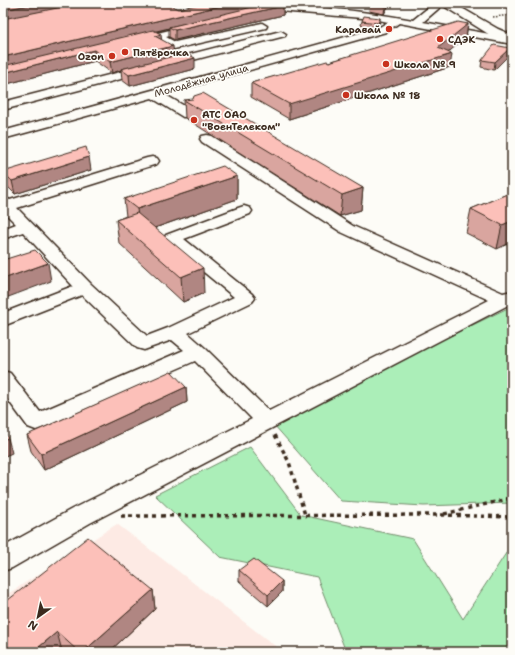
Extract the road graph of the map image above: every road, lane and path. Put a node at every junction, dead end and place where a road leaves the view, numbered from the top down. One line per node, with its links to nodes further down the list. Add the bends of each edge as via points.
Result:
1 (219, 3): 7 (street)
2 (323, 3): 9 (street)
3 (360, 3): 11 (street)
4 (440, 3): 13 (street)
5 (445, 3): 18 (main road)
6 (499, 3): 10 (path)
7 (237, 4): 8 (street)
8 (273, 8): 9 (street); 15 (street, via 243,16)
9 (317, 11): 11 (street)
10 (512, 11)
11 (354, 14): 12 (street)
12 (397, 20): 13 (street); 20 (street, Молодёжная улица, via 382,30)
13 (415, 23): 18 (street)
14 (203, 25): 17 (street)
15 (262, 26): 16 (street); 17 (street, via 174,46)
16 (281, 34): 21 (street); 24 (street)
17 (156, 36): 19 (street)
18 (512, 40)
19 (126, 43)
20 (332, 43): 21 (street, Молодёжная улица); 22 (street)
21 (313, 49): 23 (street, Молодёжная улица)
22 (346, 50)
23 (153, 93): 26 (street); 27 (street, Молодёжная улица)
24 (3, 106)
25 (3, 114): 27 (street)
26 (188, 114)
27 (20, 130): 28 (street, Молодёжная улица)
28 (3, 135)
29 (207, 139): 36 (street, via 347,228)
30 (152, 161): 31 (street)
31 (5, 204): 33 (street)
32 (244, 211): 38 (street, via 172,238 246,298)
33 (26, 226): 34 (street); 35 (street, via 44,255)
34 (3, 234)
35 (85, 288): 37 (street); 38 (street, via 144,344)
36 (507, 298): 41 (street)
37 (3, 320)
38 (175, 332): 39 (street)
39 (198, 352): 40 (street, via 36,422); 41 (street)
40 (3, 378)
41 (267, 421): 43 (path, via 289,462); 47 (street, via 81,516)
42 (512, 498): 44 (path)
43 (305, 515): 44 (path); 45 (path)
44 (441, 515): 46 (path)
45 (120, 516)
46 (512, 517)
47 (3, 560)

